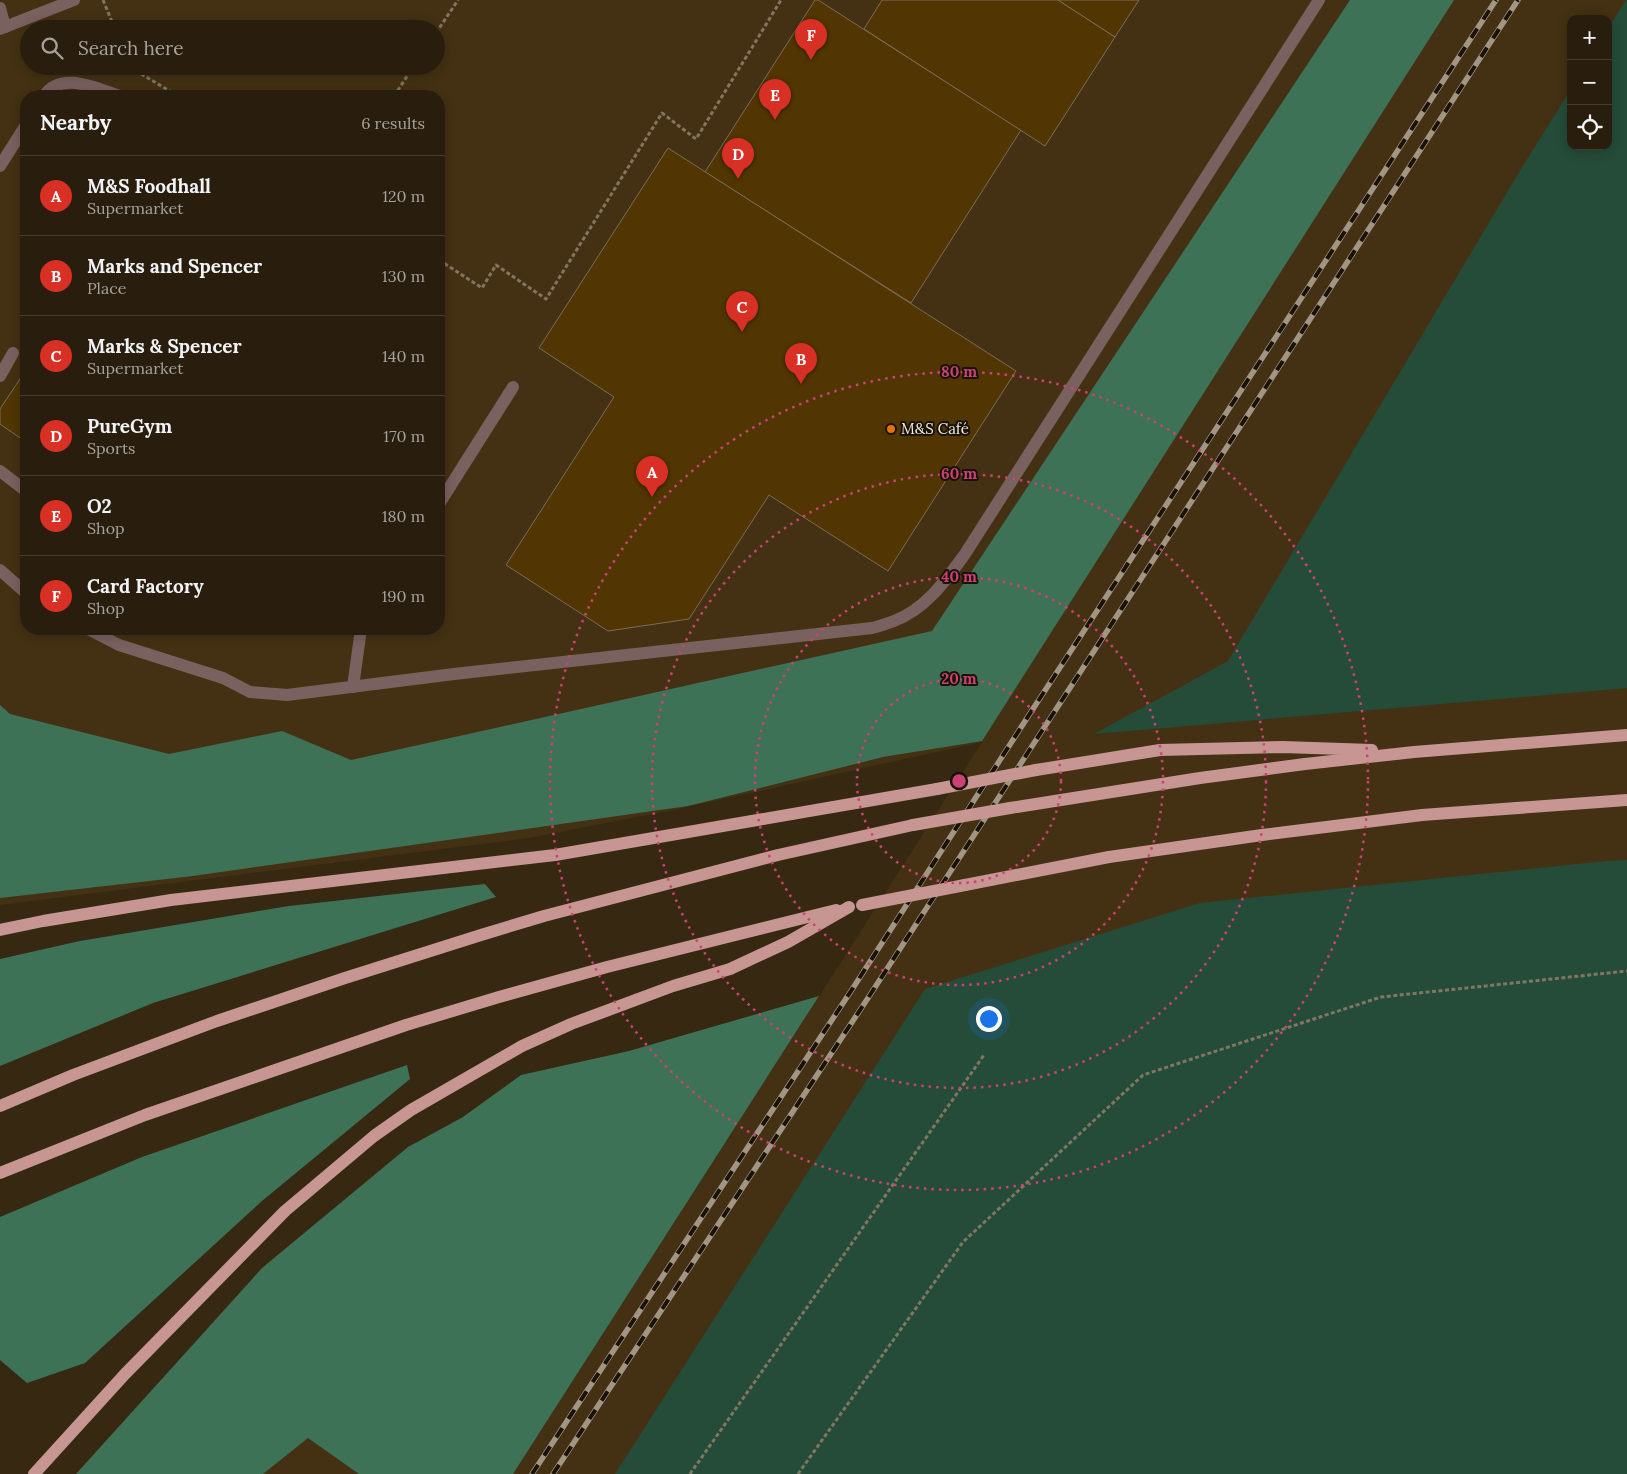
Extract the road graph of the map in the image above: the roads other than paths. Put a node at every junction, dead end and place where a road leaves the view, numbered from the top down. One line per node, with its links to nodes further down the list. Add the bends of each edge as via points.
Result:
1 (74, 0): 4 (street)
2 (1319, 0): 21 (street, via 965,554 933,595 915,610 872,628)
3 (0, 8): 6 (street)
4 (23, 20)
5 (20, 21): 6 (street)
6 (3, 28)
7 (50, 90): 8 (street, via 61,83 79,83)
8 (101, 90)
9 (20, 134): 10 (street)
10 (0, 166)
11 (13, 353): 12 (street)
12 (0, 376)
13 (513, 386): 16 (street)
14 (0, 471): 15 (street)
15 (20, 486)
16 (445, 494)
17 (0, 570): 18 (street)
18 (20, 588)
19 (100, 635): 21 (street, via 119,645 223,678 250,692 287,695)
20 (360, 635): 21 (street)
21 (353, 687)
22 (1627, 735): 23 (main road)
23 (1414, 752): 26 (main road, bridge, via 1283,746 1160,750 555,855 171,900); 27 (main road, bridge, via 1210,777 1010,808 778,855 544,916 345,978 216,1021)
24 (1627, 800): 25 (main road, bridge, via 1422,815 1262,835 1109,857)
25 (856, 906): 28 (main road, via 607,967 406,1025 144,1115); 29 (main road, via 730,969 581,1020 522,1046 404,1115 285,1211 125,1374)
26 (0, 930)
27 (0, 1106)
28 (0, 1174)
29 (34, 1474)

